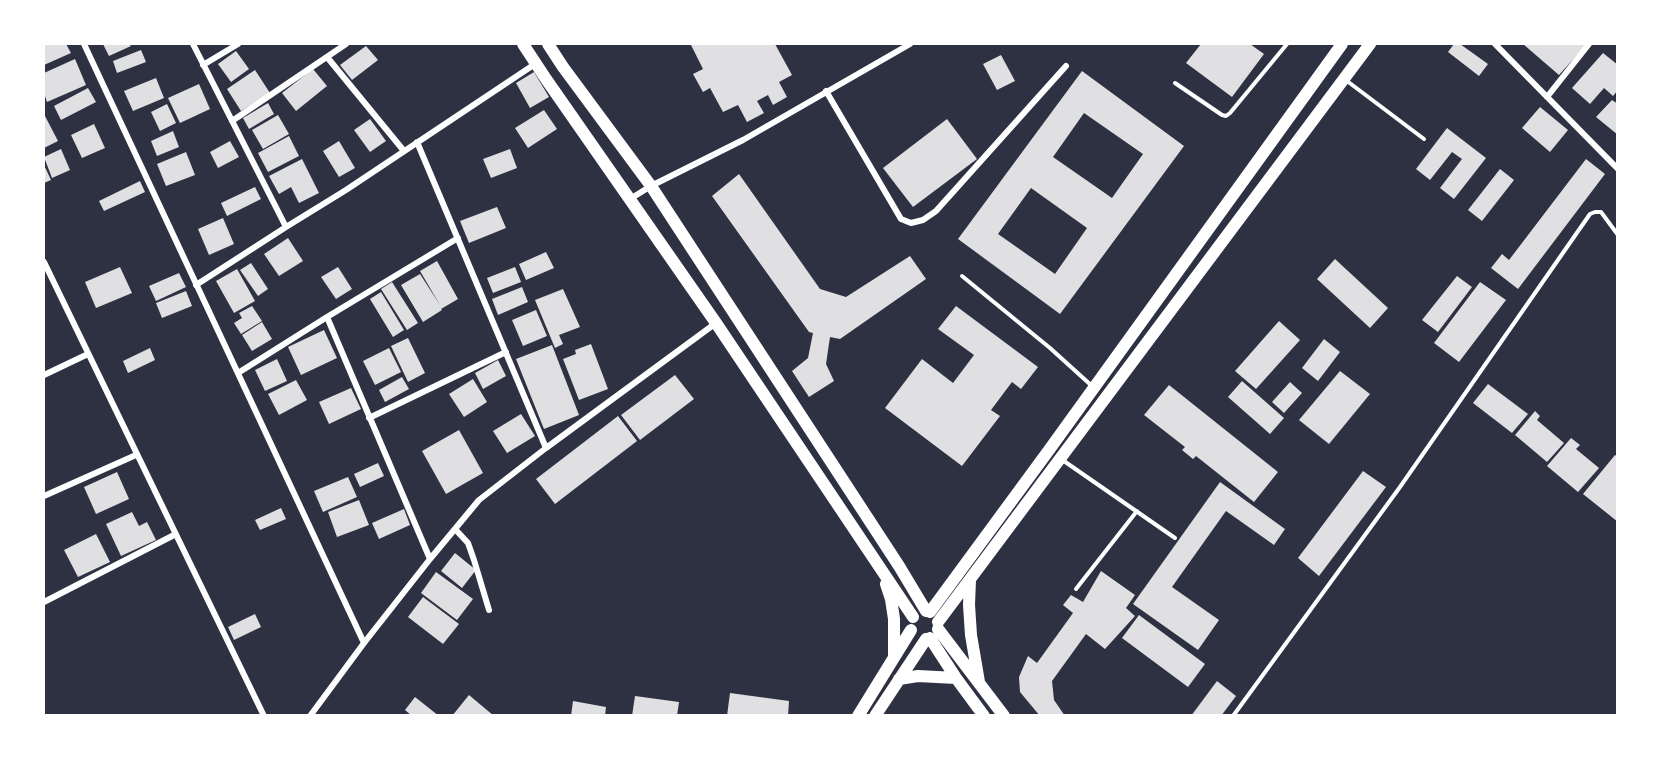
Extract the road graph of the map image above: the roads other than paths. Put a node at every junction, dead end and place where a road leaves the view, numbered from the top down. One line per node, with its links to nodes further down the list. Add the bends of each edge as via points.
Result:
1 (84, 44): 33 (street)
2 (193, 44): 15 (street)
3 (238, 44): 15 (street)
4 (346, 44): 13 (street)
5 (523, 44): 14 (main road)
6 (548, 44): 26 (main road)
7 (910, 44): 19 (street)
8 (1287, 44): 18 (lane, via 1226,116)
9 (1340, 44): 40 (main road)
10 (1370, 44): 17 (main road)
11 (1495, 44): 20 (street)
12 (1589, 44): 20 (street)
13 (327, 57): 21 (street); 24 (street)
14 (536, 63): 23 (street); 27 (main road)
15 (203, 65): 21 (street)
16 (1066, 66): 19 (street, via 936,211 911,223 901,219)
17 (1344, 78): 22 (lane); 44 (main road)
18 (1175, 83)
19 (826, 91): 26 (street)
20 (1547, 97): 25 (street)
21 (232, 121): 28 (street)
22 (1424, 139)
23 (417, 142): 24 (street); 30 (street)
24 (404, 151): 28 (street)
25 (1616, 165)
26 (651, 186): 27 (street); 57 (main road, via 899,566)
27 (630, 199): 35 (main road)
28 (286, 227): 33 (street)
29 (1617, 235): 70 (lane, via 1601,212 1590,214 1400,487)
30 (458, 238): 34 (street); 36 (street)
31 (44, 262): 37 (street)
32 (962, 276): 40 (lane)
33 (196, 285): 38 (street)
34 (327, 317): 38 (street); 41 (street)
35 (716, 323): 42 (street); 51 (main road)
36 (506, 352): 41 (street); 42 (street)
37 (88, 354): 39 (street); 43 (street)
38 (238, 373): 59 (street)
39 (44, 375)
40 (1094, 388): 57 (main road)
41 (369, 418): 50 (street)
42 (546, 448): 47 (street, via 479,500)
43 (136, 454): 45 (street); 48 (street)
44 (1060, 458): 46 (lane); 52 (main road)
45 (44, 495)
46 (1137, 511): 49 (lane); 53 (lane)
47 (455, 529): 50 (street); 55 (street, via 468,543)
48 (176, 534): 54 (street); 64 (street)
49 (1175, 538)
50 (430, 559): 59 (street)
51 (882, 570): 56 (main road); 60 (main road, via 894,619)
52 (970, 579): 57 (main road); 63 (main road, via 971,635)
53 (1076, 588)
54 (44, 602)
55 (489, 610)
56 (913, 617): 57 (main road, via 919,612); 58 (main road)
57 (931, 625): 58 (main road, via 917,637); 61 (main road); 62 (main road); 63 (main road)
58 (911, 630): 60 (main road)
59 (364, 643): 65 (street)
60 (894, 657): 66 (main road)
61 (956, 678): 62 (main road); 68 (main road)
62 (899, 679): 67 (main road)
63 (980, 683): 69 (main road)
64 (264, 716)
65 (310, 716)
66 (858, 716)
67 (875, 716)
68 (984, 716)
69 (1004, 716)
70 (1233, 716)

